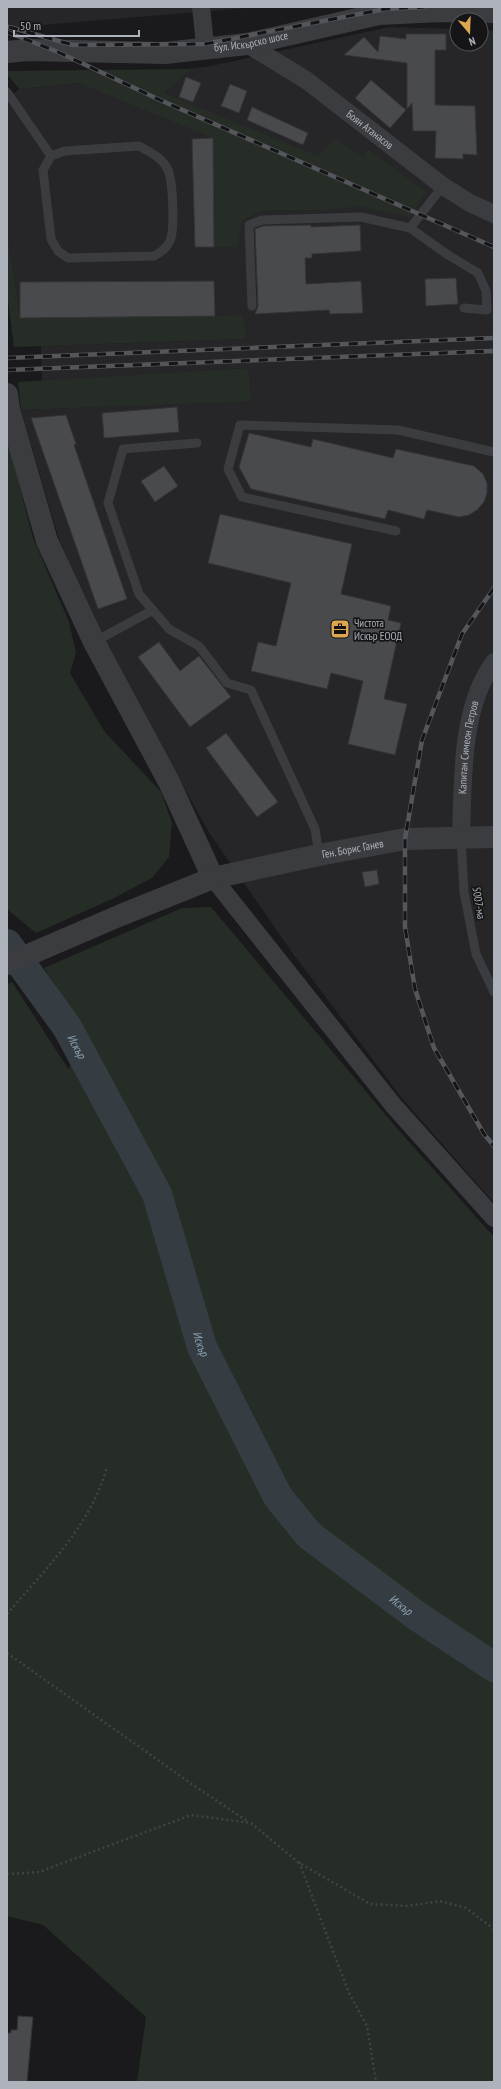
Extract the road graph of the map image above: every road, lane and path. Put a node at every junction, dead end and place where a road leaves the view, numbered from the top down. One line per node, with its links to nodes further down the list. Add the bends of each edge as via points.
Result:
1 (202, 7): 4 (street, via 205,44)
2 (494, 12): 3 (street, бул. Искърско шосе, via 379,14)
3 (247, 44): 4 (street, бул. Искърско шосе); 8 (street, Боян Атанасов, via 306,80)
4 (208, 50): 5 (street, бул. Искърско шосе, via 165,54 28,50)
5 (7, 52)
6 (7, 92): 7 (lane)
7 (51, 156): 7 (lane, via 43,170 51,239 58,252 68,258 76,258 154,256 164,250 171,240 173,189 168,169 156,155 139,146 65,151)
8 (443, 186): 9 (street, Боян Атанасов); 10 (lane)
9 (494, 214)
10 (410, 228): 11 (lane, via 361,217 262,220 249,225); 12 (lane, via 478,273 486,291 487,310)
11 (252, 306)
12 (464, 308)
13 (7, 394): 18 (street, via 9,409 47,541)
14 (197, 443): 17 (lane, via 124,448 108,503 139,594)
15 (494, 452): 16 (lane, via 398,430 240,425 228,468 242,497)
16 (396, 531)
17 (153, 610): 18 (lane); 22 (lane, via 168,629 199,646 227,683 251,690 315,829)
18 (94, 642): 23 (street, via 169,782)
19 (494, 662): 21 (street, Капитан Симеон Петров, via 472,711 464,760)
20 (494, 837): 21 (street, Ген. Борис Ганев)
21 (461, 838): 22 (street, Ген. Борис Ганев, via 405,839); 25 (lane, 5007-ма, via 464,892 476,954)
22 (319, 855): 23 (street, Ген. Борис Ганев)
23 (213, 878): 24 (street, Ген. Борис Ганев); 26 (street, via 393,1105)
24 (7, 964)
25 (494, 992)
26 (494, 1218)
27 (107, 1466): 28 (path, via 104,1480 79,1529)
28 (7, 1614)
29 (7, 1653): 30 (path)
30 (251, 1823): 31 (path); 32 (path, via 191,1814 38,1872)
31 (298, 1862): 33 (path, via 370,1904 408,1906 440,1901 466,1908); 34 (path, via 349,1993 367,2026)
32 (7, 1874)
33 (494, 1929)
34 (376, 2082)

